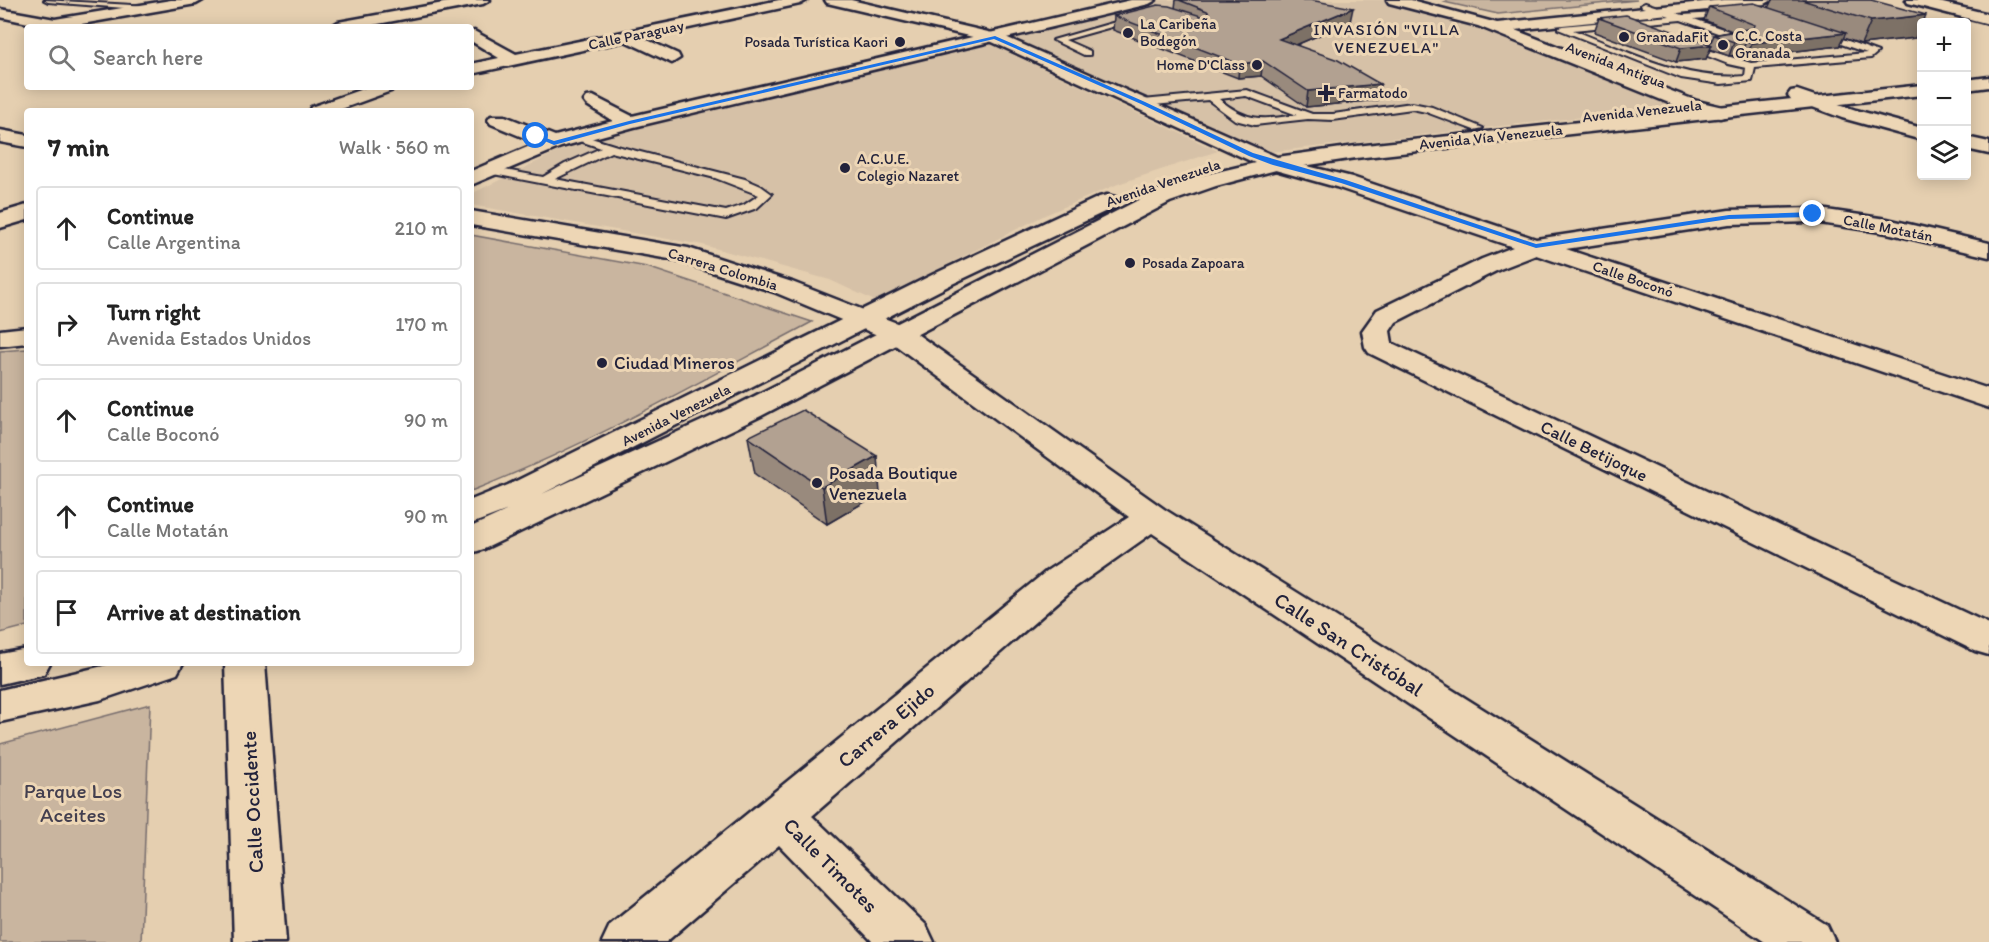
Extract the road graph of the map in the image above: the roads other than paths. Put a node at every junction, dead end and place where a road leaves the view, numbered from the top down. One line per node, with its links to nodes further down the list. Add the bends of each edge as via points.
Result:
1 (48, 0): 13 (lane)
2 (195, 0): 13 (street)
3 (483, 0): 24 (street)
4 (800, 0): 30 (street, Calle Paraguay)
5 (832, 0): 31 (street, Calle Boconó)
6 (1147, 0): 19 (street)
7 (1394, 0): 25 (street, Avenida Antigua)
8 (1417, 0): 25 (street, Avenida Antigua)
9 (1689, 0): 12 (street)
10 (1765, 0): 14 (street)
11 (1913, 0): 20 (street)
12 (1645, 5): 14 (lane); 25 (street)
13 (150, 8): 23 (street)
14 (1661, 10): 18 (lane); 25 (street)
15 (0, 13): 22 (street)
16 (1738, 13): 18 (lane)
17 (1146, 17): 26 (lane)
18 (1682, 17): 21 (lane); 33 (lane, via 1743,39)
19 (1070, 19): 26 (lane); 31 (street)
20 (1989, 19)
21 (1622, 23): 27 (lane); 37 (lane, via 1562,29 1693,78 1749,79)
22 (57, 24)
23 (67, 24)
24 (354, 24)
25 (1498, 24): 50 (street, Avenida Antigua); 51 (street, Avenida Antigua)
26 (1101, 28): 34 (lane, via 1057,40)
27 (1645, 31)
28 (1814, 32): 37 (lane, via 1874,52)
29 (474, 36): 36 (street)
30 (627, 36): 35 (street); 36 (street, Calle Paraguay)
31 (995, 38): 49 (street, Calle Boconó); 55 (street)
32 (1678, 43): 33 (lane)
33 (1689, 47): 37 (lane)
34 (1087, 53)
35 (672, 58)
36 (514, 60): 38 (street, Calle Paraguay)
37 (1751, 66)
38 (474, 68)
39 (1989, 74): 40 (street)
40 (1971, 76)
41 (1917, 82): 47 (street, Avenida Venezuela)
42 (1989, 82): 43 (street)
43 (1971, 84)
44 (371, 90): 52 (street)
45 (1917, 90): 47 (street)
46 (1209, 95): 49 (lane); 53 (lane, via 1247,93); 53 (lane, via 1244,120)
47 (1806, 98): 51 (street, Avenida Venezuela); 57 (street)
48 (593, 101): 55 (street)
49 (1143, 103): 63 (street, Calle Boconó)
50 (1690, 105): 51 (street, Avenida Venezuela); 56 (street, Avenida Venezuela)
51 (1717, 107): 63 (street, Avenida Vía Venezuela, via 1356,152)
52 (326, 108)
53 (1311, 117): 56 (lane, via 1412,106)
54 (498, 120): 59 (street)
55 (629, 122): 58 (street)
56 (1478, 128): 63 (street, Avenida Venezuela)
57 (1917, 133)
58 (578, 136): 59 (street); 61 (lane)
59 (554, 143): 64 (street)
60 (1971, 144): 62 (street)
61 (610, 148): 65 (lane); 65 (lane, via 680,165 766,194 745,210 726,215)
62 (1989, 148)
63 (1263, 159): 69 (street, Calle Boconó); 71 (street, Avenida Venezuela, via 1162,197); 71 (street, Avenida Venezuela, via 1145,186 1067,219)
64 (479, 174): 65 (lane)
65 (544, 181)
66 (24, 213): 68 (street)
67 (474, 219): 71 (street, Carrera Colombia, via 679,253 783,287)
68 (0, 221)
69 (1536, 246): 70 (street, Calle Motatán, via 1729,217 1813,214 1887,226); 74 (street, Calle Boconó); 78 (street, Calle Betijoque, via 1386,316 1376,331 1379,347)
70 (1989, 250)
71 (880, 327): 75 (street, Avenida Venezuela); 76 (street, Calle San Cristóbal); 77 (street, Avenida Venezuela, via 750,410)
72 (24, 335): 73 (street)
73 (0, 338)
74 (1989, 399)
75 (474, 512)
76 (1152, 517): 84 (street, Carrera Ejido, via 1061,579); 88 (street, Calle San Cristóbal)
77 (474, 540)
78 (1989, 641)
79 (24, 664): 82 (street)
80 (154, 666): 83 (street, via 100,684)
81 (244, 666): 85 (street, Calle Occidente)
82 (0, 669)
83 (0, 706)
84 (779, 814): 86 (street, Carrera Ejido); 87 (street, Calle Timotes)
85 (260, 942)
86 (628, 942)
87 (908, 942)
88 (1809, 942)

